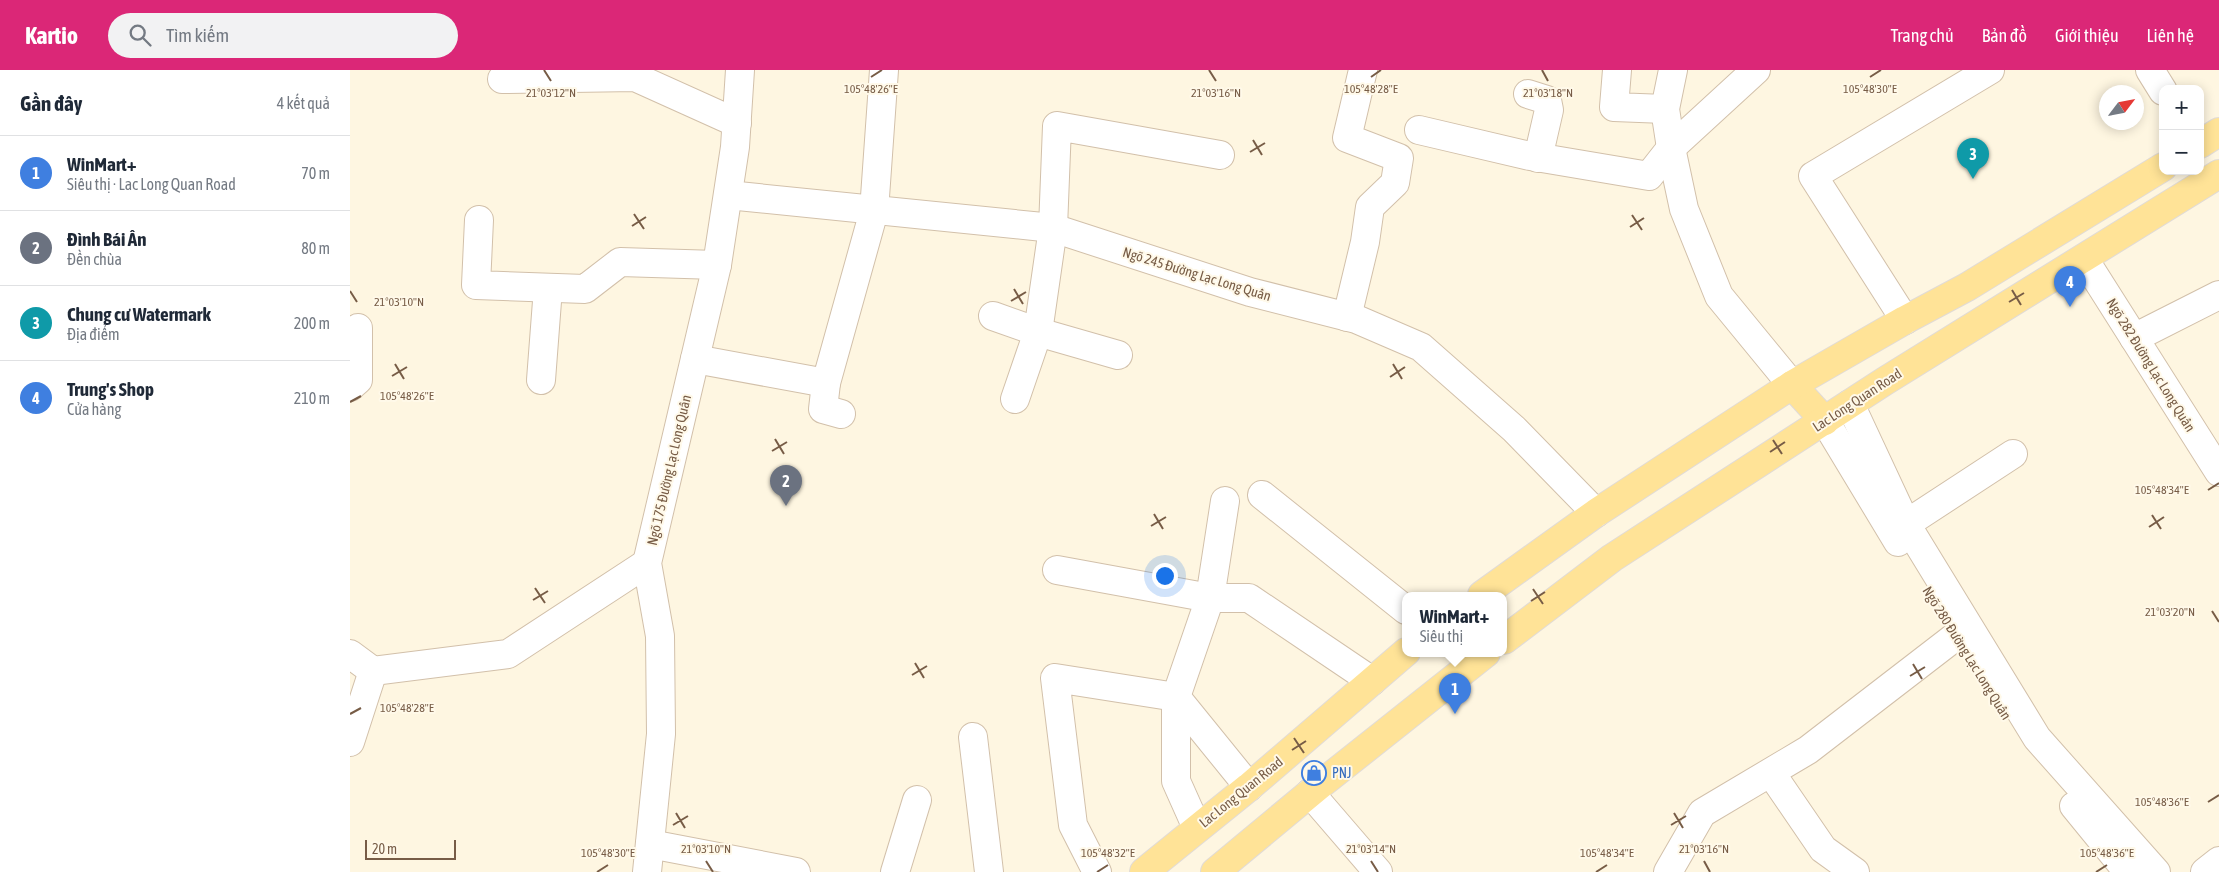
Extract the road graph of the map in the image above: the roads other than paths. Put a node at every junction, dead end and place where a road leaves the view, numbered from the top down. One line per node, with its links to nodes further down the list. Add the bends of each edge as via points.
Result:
1 (740, 70): 13 (street, Ngõ 175 Đường Lạc Long Quân)
2 (884, 70): 23 (street)
3 (1363, 70): 31 (street, via 1347,138 1399,158 1395,183 1370,207)
4 (1618, 70): 12 (street, via 1614,107)
5 (1673, 70): 12 (street)
6 (1756, 70): 17 (street)
7 (1990, 70): 32 (street, via 1813,176)
8 (2150, 70): 10 (street)
9 (502, 79): 13 (street, via 636,77)
10 (2159, 85)
11 (1528, 94): 19 (street, via 1547,100 1549,110)
12 (1665, 109): 17 (street)
13 (737, 123): 22 (street, Ngõ 175 Đường Lạc Long Quân)
14 (1419, 130): 19 (street)
15 (2219, 132): 16 (main road)
16 (2204, 141)
17 (1670, 148): 19 (street, via 1649,176); 40 (street, via 1684,209 1719,296)
18 (1220, 155): 25 (street, via 1058,126)
19 (1538, 158)
20 (2159, 169): 32 (main road, via 1967,287)
21 (2219, 174): 26 (main road, Lac Long Quan Road)
22 (728, 195): 23 (street, Ngõ 245 Đường Lạc Long Quân); 27 (street, Ngõ 175 Đường Lạc Long Quân)
23 (874, 211): 25 (street, Ngõ 245 Đường Lạc Long Quân); 39 (street)
24 (480, 220): 28 (street, via 476,286)
25 (1053, 228): 31 (street, Ngõ 245 Đường Lạc Long Quân, via 1250,292); 34 (street)
26 (2084, 259): 35 (street, Ngõ 282 Đường Lạc Long Quân); 43 (main road, Lac Long Quan Road)
27 (718, 265): 28 (street, via 620,262 586,289); 37 (street, Ngõ 175 Đường Lạc Long Quân)
28 (548, 288): 38 (street)
29 (2219, 295): 35 (street)
30 (993, 316): 34 (street)
31 (1348, 317): 50 (street, Ngõ 245 Đường Lạc Long Quân, via 1421,347 1514,429)
32 (1905, 320): 40 (main road)
33 (358, 328): 41 (street, via 358,380)
34 (1038, 332): 36 (street); 42 (street)
35 (2134, 338): 47 (street, Ngõ 282 Đường Lạc Long Quân)
36 (1118, 355)
37 (696, 359): 39 (street); 52 (street, Ngõ 175 Đường Lạc Long Quân)
38 (541, 380)
39 (826, 383): 44 (street, via 823,409)
40 (1792, 386): 45 (main road); 50 (main road)
41 (350, 387)
42 (1015, 399)
43 (1850, 404): 45 (main road, Lac Long Quan Road); 51 (street)
44 (841, 414)
45 (1826, 421): 57 (street, Ngõ 280 Đường Lạc Long Quân); 58 (main road, Lac Long Quan Road, via 1612,558)
46 (2013, 454): 51 (street)
47 (2219, 472)
48 (1262, 495): 56 (street)
49 (1226, 501): 55 (street)
50 (1596, 513): 54 (main road)
51 (1906, 524): 85 (street, via 2037,738)
52 (647, 563): 62 (street, via 508,654); 72 (street, Ngõ 175 Đường Lạc Long Quân, via 660,636 661,734)
53 (1057, 570): 55 (street)
54 (1486, 592)
55 (1210, 598): 63 (street, via 1249,598); 64 (street)
56 (1402, 607)
57 (1956, 636): 67 (street, via 1808,750); 84 (street, Ngõ 280 Đường Lạc Long Quân, via 2022,742)
58 (1507, 638)
59 (350, 654): 62 (street)
60 (1402, 655): 63 (main road, Lac Long Quan Road)
61 (1481, 657): 69 (main road)
62 (373, 671): 66 (street)
63 (1372, 681): 68 (main road, Lac Long Quan Road)
64 (1176, 697): 68 (street); 71 (street, via 1176,781); 78 (street, via 1055,678 1073,825)
65 (973, 737): 77 (street)
66 (350, 742)
67 (1770, 772): 82 (street, via 1702,813); 83 (street, via 1823,849)
68 (1249, 787): 71 (main road, Lac Long Quan Road)
69 (1310, 793): 80 (main road); 81 (street)
70 (917, 800): 76 (street)
71 (1197, 828): 79 (main road, Lac Long Quan Road)
72 (650, 844): 74 (street, Ngõ 175 Đường Lạc Long Quân); 75 (street)
73 (2219, 861): 86 (street)
74 (647, 872)
75 (796, 872)
76 (896, 872)
77 (989, 872)
78 (1097, 872)
79 (1144, 872)
80 (1216, 872)
81 (1378, 872)
82 (1668, 872)
83 (1855, 872)
84 (2128, 872)
85 (2156, 872)
86 (2205, 872)

